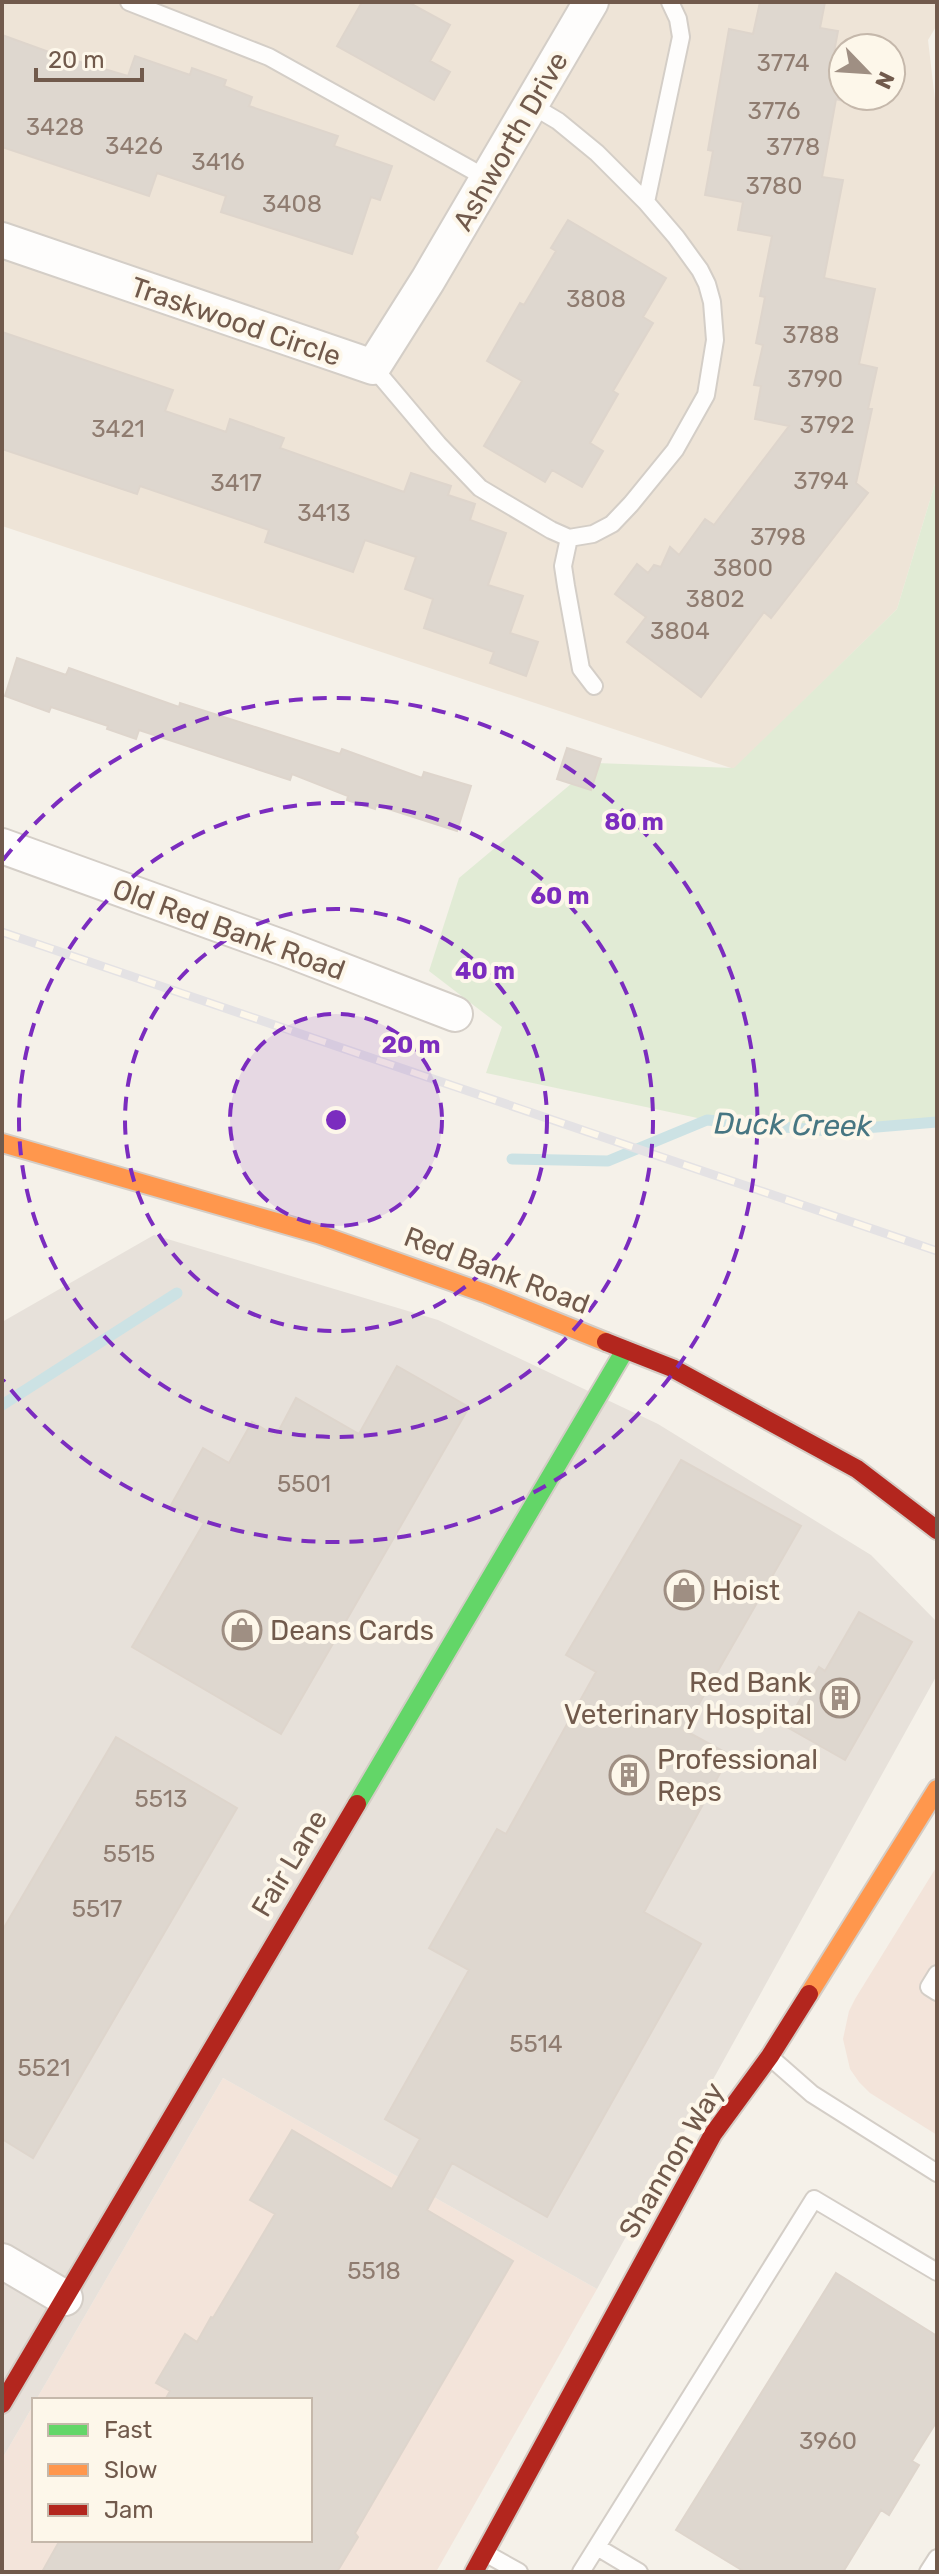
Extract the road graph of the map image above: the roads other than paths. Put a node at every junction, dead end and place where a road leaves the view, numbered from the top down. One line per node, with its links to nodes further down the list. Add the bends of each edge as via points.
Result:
1 (129, 2): 5 (lane, via 269,57)
2 (591, 2): 4 (street, Ashworth Drive)
3 (670, 2): 6 (lane, via 681,37)
4 (531, 105): 5 (street, Ashworth Drive); 6 (lane, via 597,153)
5 (488, 179): 8 (street, Ashworth Drive)
6 (646, 202): 10 (lane, via 707,284 715,340 706,395 670,459 612,524)
7 (2, 240): 9 (street, Traskwood Circle)
8 (428, 280): 9 (street, Traskwood Circle)
9 (373, 367): 10 (lane, via 480,488)
10 (569, 538): 11 (lane, via 563,566 566,586 581,669)
11 (594, 686)
12 (2, 846): 13 (street, Old Red Bank Road)
13 (455, 1014)
14 (2, 1143): 15 (main road, Red Bank Road, via 318,1234)
15 (625, 1350): 16 (main road, Red Bank Road, via 675,1369 857,1469); 24 (main road, Fair Lane)
16 (937, 1530)
17 (937, 1789): 20 (main road, Shannon Way)
18 (937, 1974): 19 (lane, via 929,1987)
19 (937, 1992)
20 (770, 2056): 21 (lane, via 812,2094); 27 (main road, Shannon Way, via 713,2134)
21 (937, 2173)
22 (2, 2261): 24 (street)
23 (937, 2272): 26 (lane, via 814,2199)
24 (65, 2298): 25 (main road, Fair Lane)
25 (2, 2404)
26 (597, 2547): 31 (lane); 32 (lane)
27 (485, 2552): 29 (main road, Shannon Way); 30 (lane)
28 (937, 2558): 33 (lane)
29 (474, 2572)
30 (519, 2572)
31 (581, 2572)
32 (639, 2572)
33 (928, 2572)

